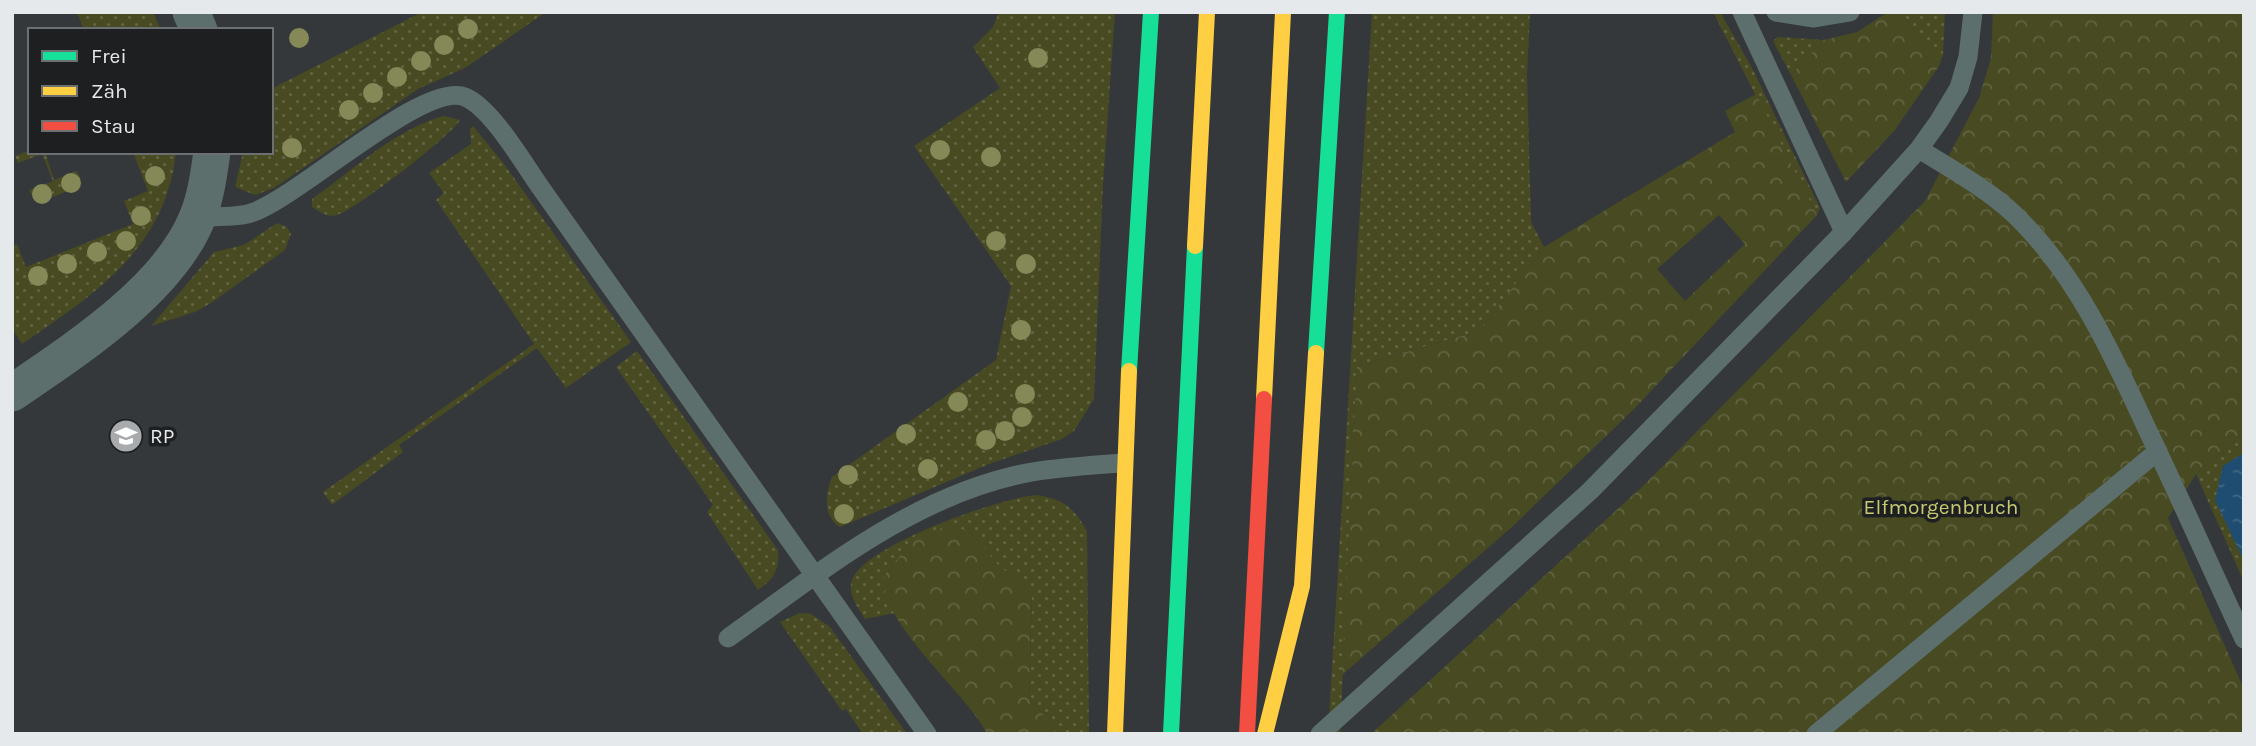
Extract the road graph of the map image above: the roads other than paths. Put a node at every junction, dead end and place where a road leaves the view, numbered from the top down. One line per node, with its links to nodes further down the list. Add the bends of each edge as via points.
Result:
1 (191, 12): 10 (street)
2 (1151, 12): 17 (highway)
3 (1207, 12): 23 (highway)
4 (1283, 12): 24 (highway)
5 (1338, 12): 25 (highway, via 1302,586)
6 (1742, 12): 14 (lane)
7 (1776, 12): 8 (lane, via 1814,18)
8 (1850, 12)
9 (1973, 12): 11 (lane, via 1959,88)
10 (198, 28)
11 (1919, 149): 14 (lane); 16 (lane, via 2014,214 2046,249 2074,286 2113,355)
12 (212, 154): 13 (street)
13 (198, 217): 15 (street, via 176,253 119,317); 18 (lane, via 251,213 419,104 457,94 468,98 519,158)
14 (1844, 232): 26 (lane, via 1590,491)
15 (12, 393)
16 (2158, 451): 20 (lane); 27 (lane)
17 (1123, 463): 18 (lane, via 1031,472 979,486 909,516); 22 (highway)
18 (815, 576): 19 (lane); 21 (lane)
19 (728, 638)
20 (2244, 639)
21 (927, 734)
22 (1115, 734)
23 (1171, 734)
24 (1247, 734)
25 (1265, 734)
26 (1320, 734)
27 (1816, 734)

